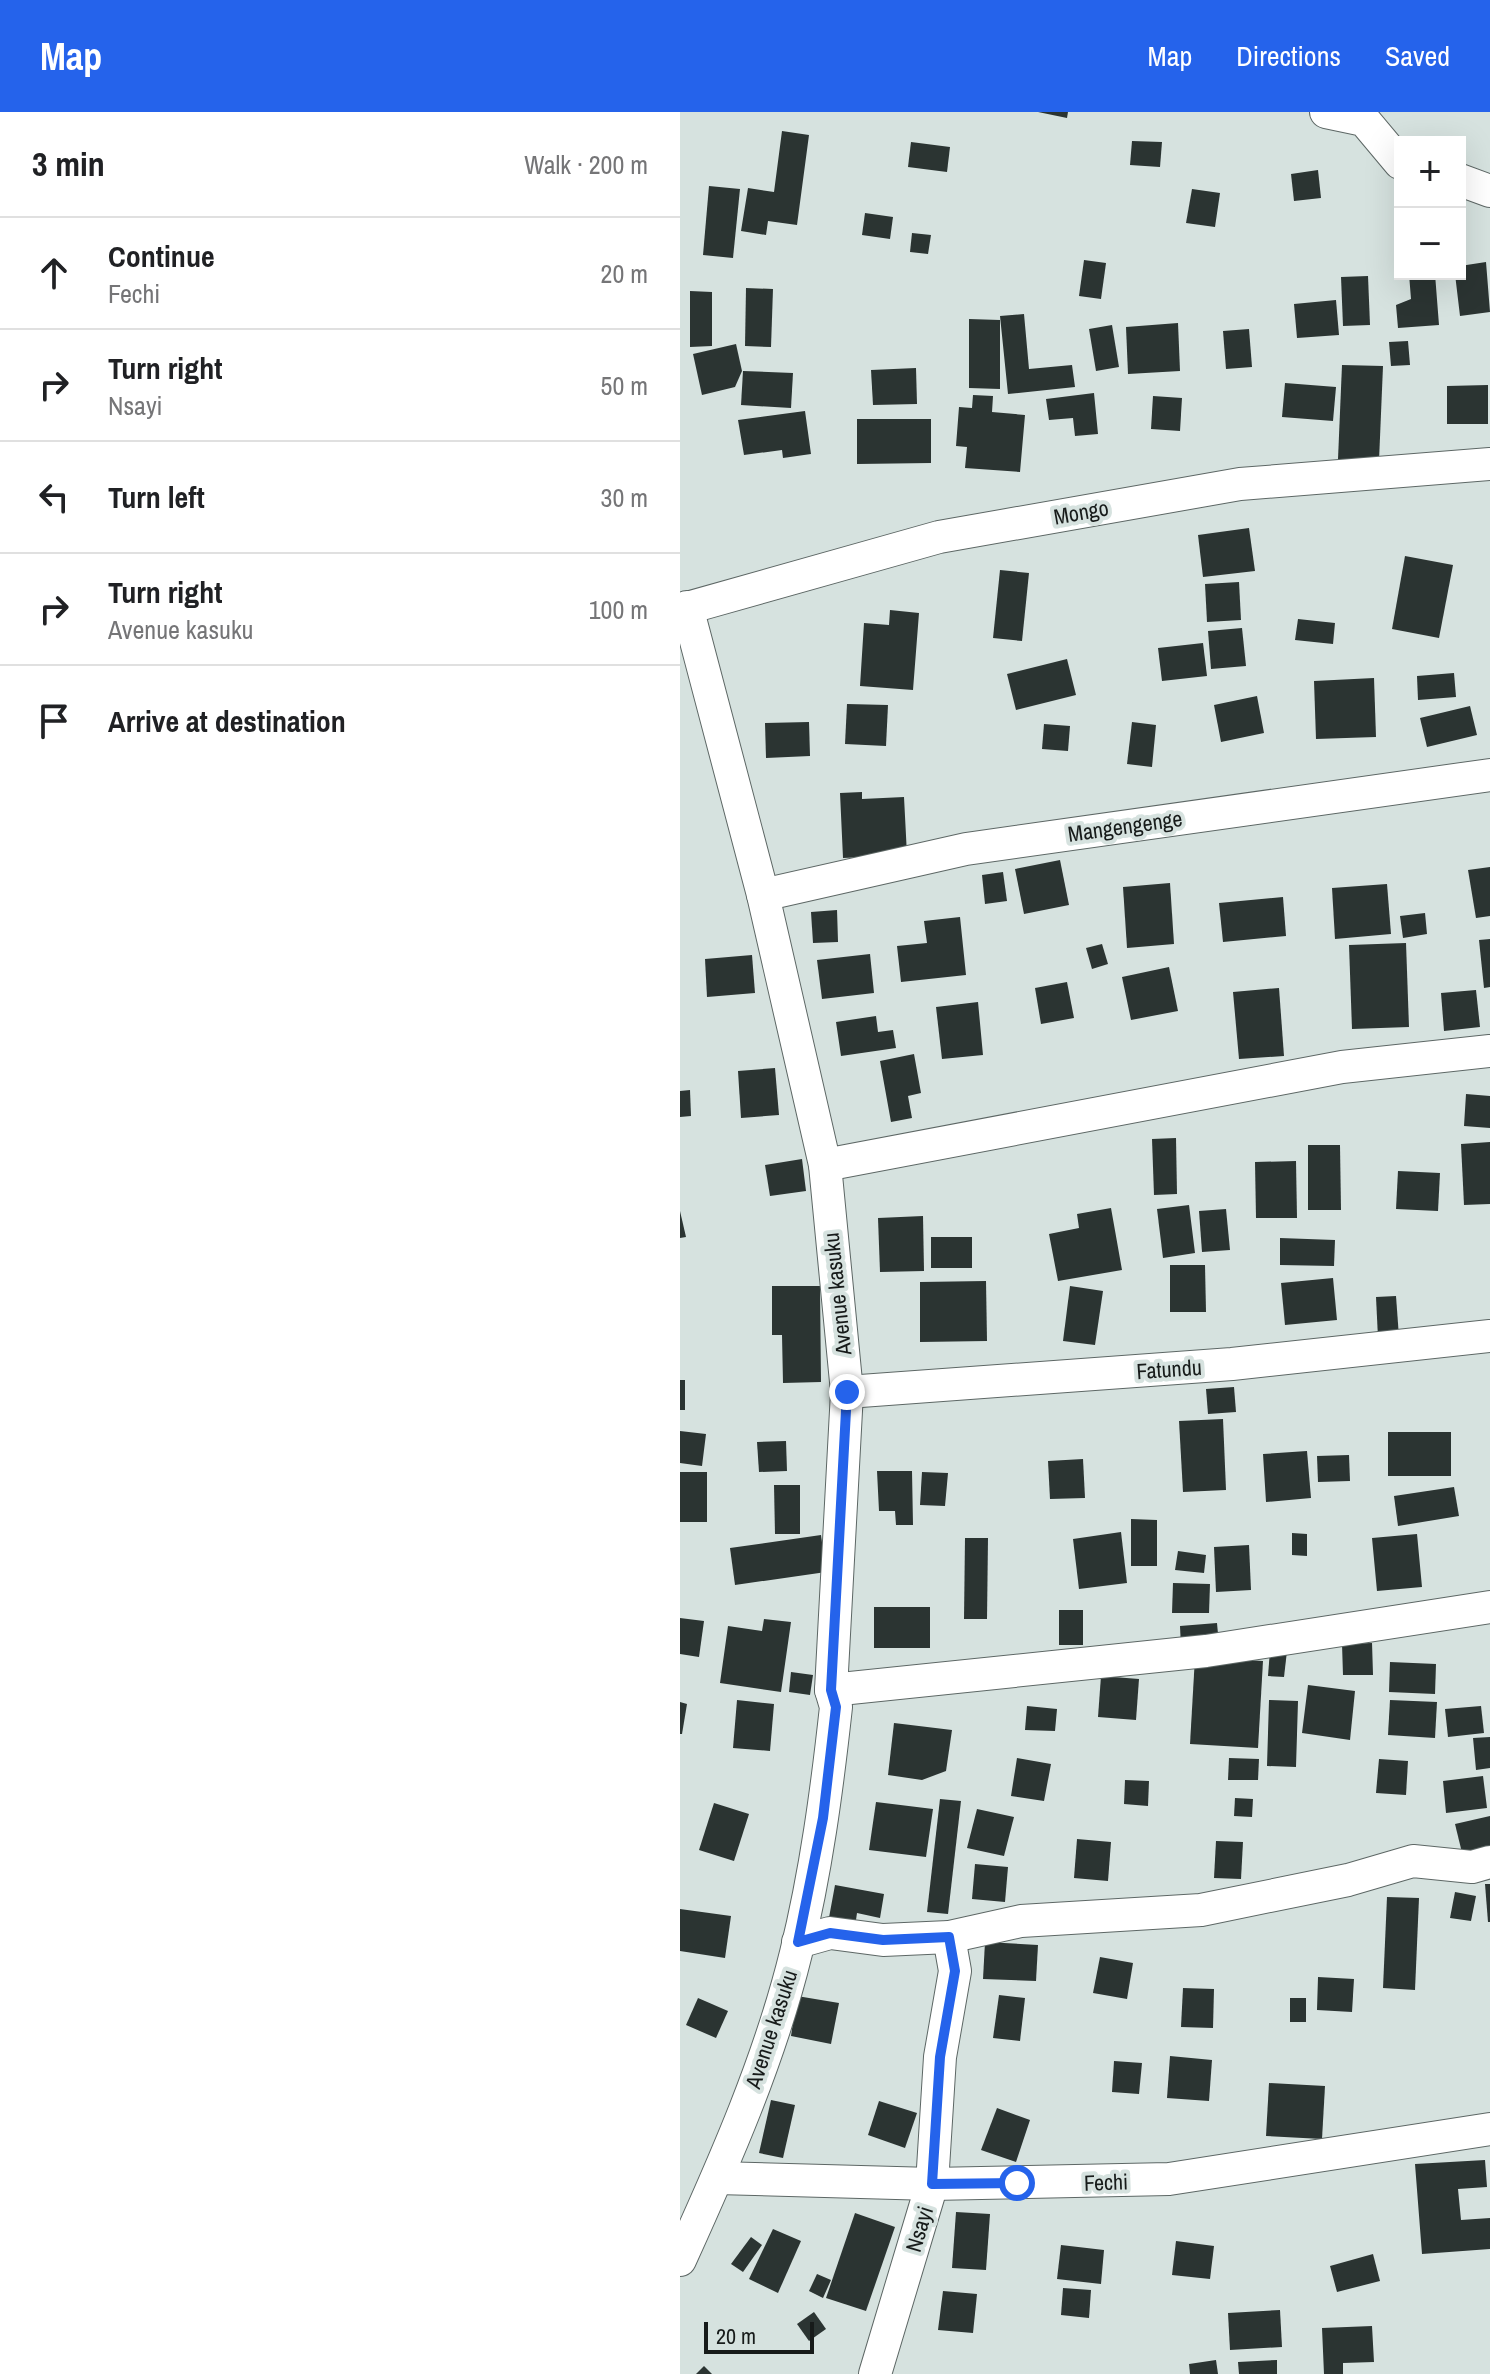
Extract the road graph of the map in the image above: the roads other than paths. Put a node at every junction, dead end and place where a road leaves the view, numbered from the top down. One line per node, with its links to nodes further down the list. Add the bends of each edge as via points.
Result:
1 (1326, 112): 2 (street, via 1364,120)
2 (1394, 156)
3 (1466, 182): 4 (street)
4 (1490, 191)
5 (1490, 464): 6 (street, Mongo, via 1240,484 939,537)
6 (684, 608): 8 (street, Avenue kasuku)
7 (1490, 775): 8 (street, Mangengenge, via 966,849)
8 (763, 895): 10 (street, Avenue kasuku)
9 (1490, 1051): 10 (street, via 1342,1067)
10 (825, 1165): 12 (street, Avenue kasuku)
11 (1490, 1336): 12 (street, Fatundu, via 1232,1364)
12 (847, 1392): 14 (street, Avenue kasuku)
13 (1490, 1607): 14 (street, via 1206,1651)
14 (831, 1690): 17 (street, Avenue kasuku, via 836,1707 823,1818)
15 (1490, 1862): 16 (street, via 1472,1867 1413,1861 1245,1903 1021,1921)
16 (949, 1937): 17 (street, via 883,1940 830,1933); 20 (street, Nsayi, via 955,1971 940,2057)
17 (798, 1942): 19 (street, Avenue kasuku)
18 (1490, 2129): 20 (street, Fechi, via 1169,2179)
19 (717, 2178): 20 (street, Fechi); 21 (street, Avenue kasuku)
20 (932, 2184): 22 (street, Nsayi)
21 (680, 2260)
22 (875, 2374)

